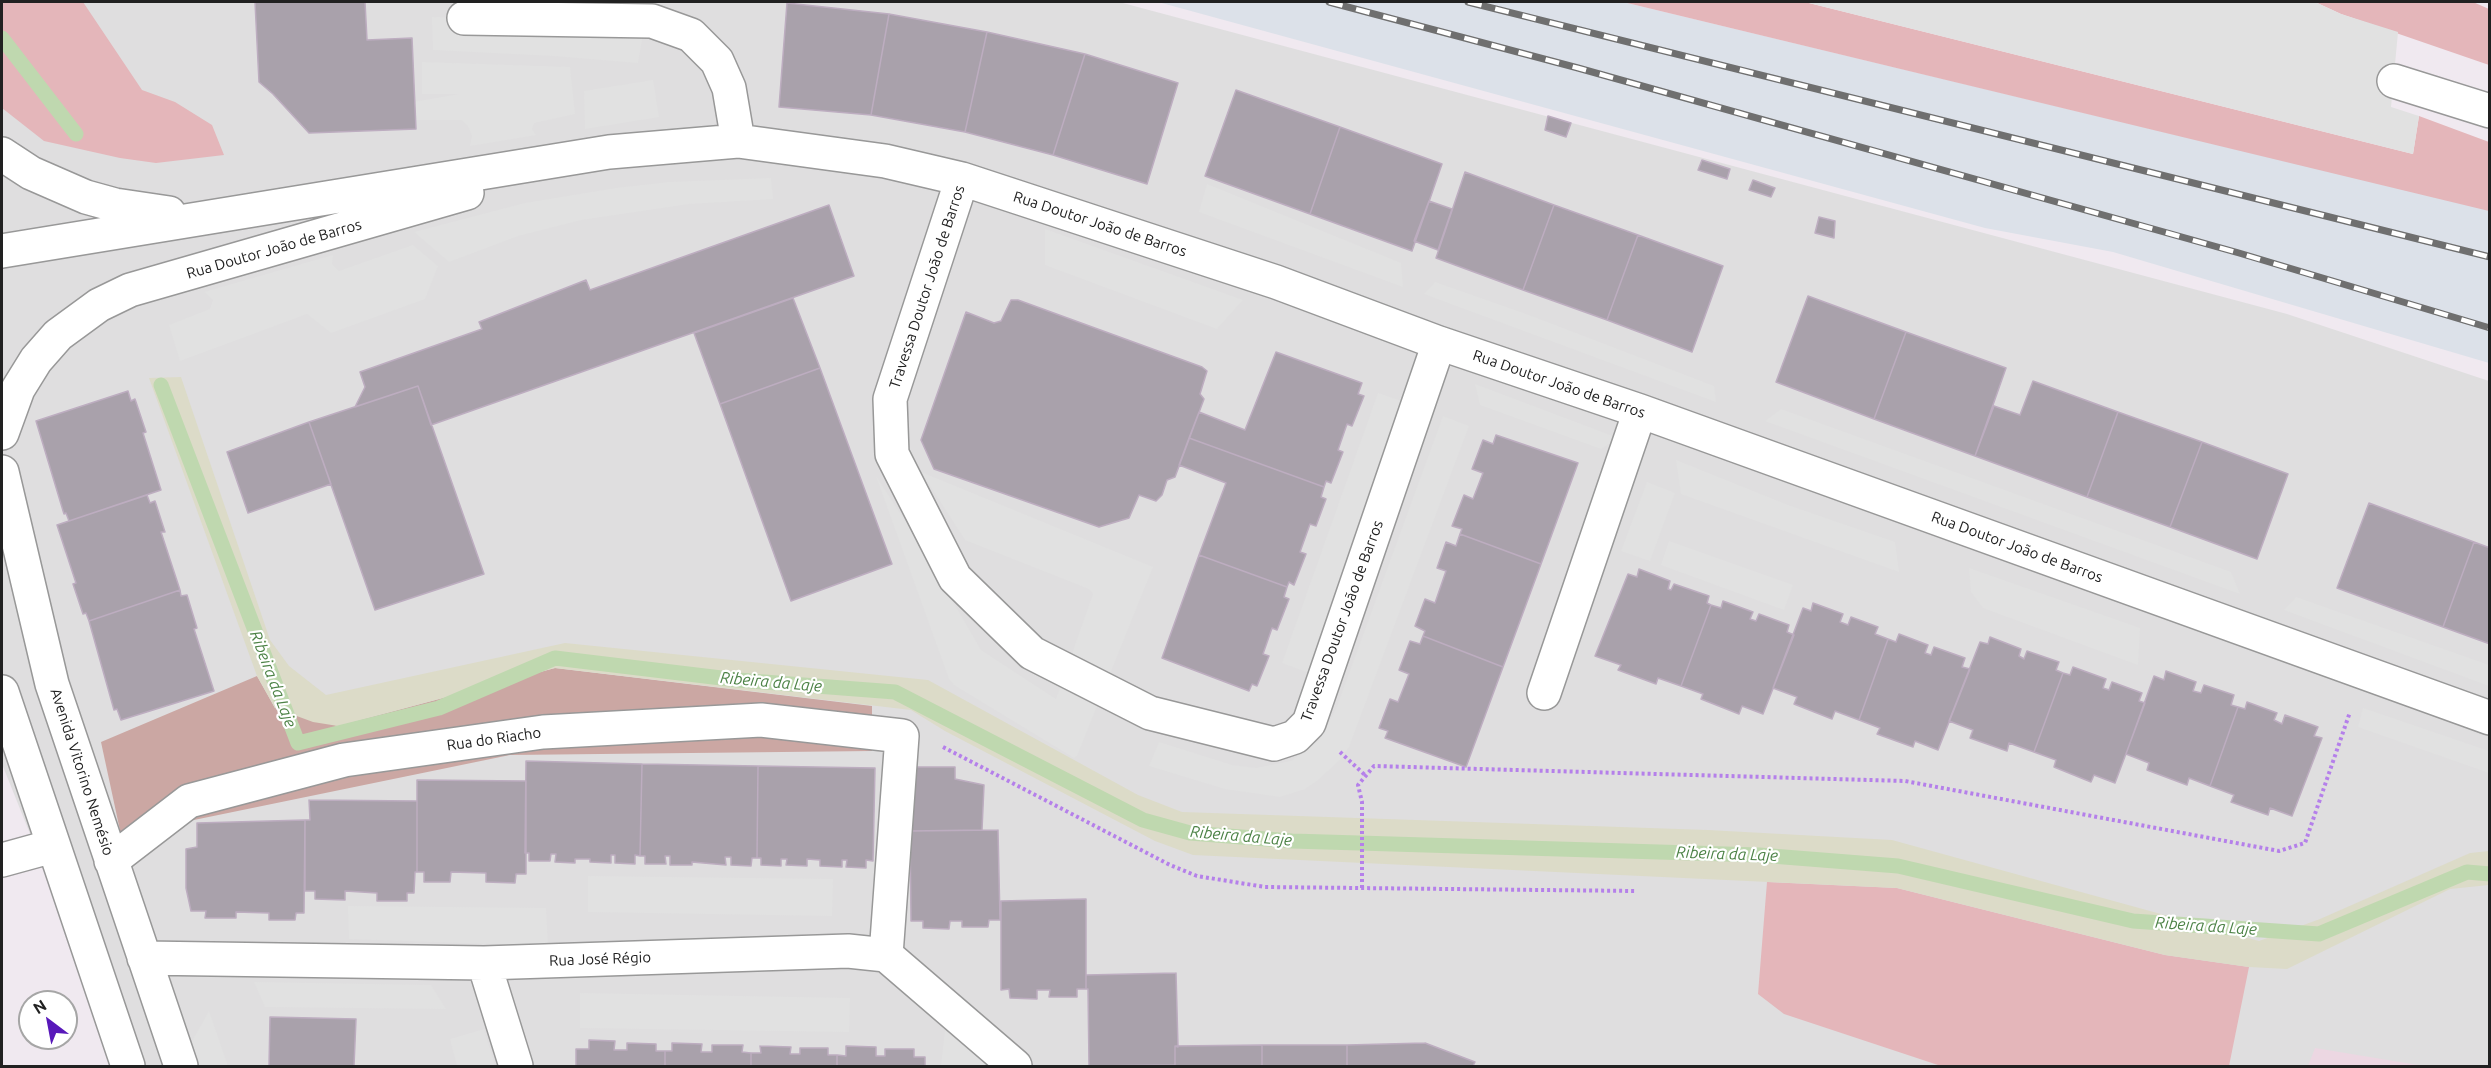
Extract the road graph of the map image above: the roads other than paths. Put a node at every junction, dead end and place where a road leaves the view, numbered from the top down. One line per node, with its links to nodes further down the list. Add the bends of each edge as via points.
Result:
1 (464, 18): 4 (street, via 652,21 691,35 717,61 729,88)
2 (2394, 81): 3 (street)
3 (2490, 111)
4 (738, 141): 5 (street, Rua Doutor João de Barros); 7 (street, Rua Doutor João de Barros, via 885,161)
5 (609, 152): 8 (street, Rua Doutor João de Barros); 12 (street, Rua Doutor João de Barros, via 114,297 71,324 36,360 18,389)
6 (2, 154): 8 (street, Rua Doutor João de Barros, via 58,186 115,205 173,214)
7 (962, 179): 10 (street, Rua Doutor João de Barros, via 1276,282); 10 (street, Travessa Doutor João de Barros, via 890,399 892,454 955,578 1032,653 1150,713 1274,744 1295,737 1309,723)
8 (233, 213): 9 (street, Rua Doutor João de Barros)
9 (2, 251)
10 (1439, 343): 11 (street, Rua Doutor João de Barros)
11 (1640, 411): 15 (street); 16 (street, Rua Doutor João de Barros)
12 (2, 433)
13 (2, 472): 19 (street, Avenida Vitorino Nemésio, via 52,684)
14 (2, 692): 17 (street)
15 (1544, 693)
16 (2490, 718)
17 (53, 846): 18 (street); 23 (street)
18 (2, 860)
19 (111, 861): 20 (street, Rua do Riacho, via 189,801 344,760 543,732 761,720 902,736); 21 (street, Avenida Vitorino Nemésio)
20 (886, 955): 22 (street, Rua José Régio, via 848,951); 26 (street)
21 (144, 958): 22 (street, Rua José Régio); 24 (street, Avenida Vitorino Nemésio)
22 (484, 963): 25 (street)
23 (128, 1066)
24 (181, 1066)
25 (516, 1066)
26 (1015, 1066)

